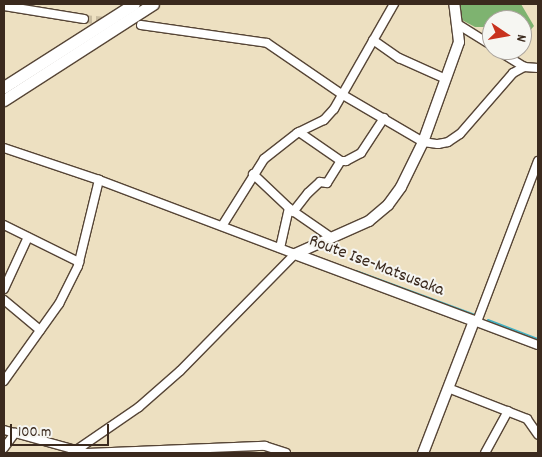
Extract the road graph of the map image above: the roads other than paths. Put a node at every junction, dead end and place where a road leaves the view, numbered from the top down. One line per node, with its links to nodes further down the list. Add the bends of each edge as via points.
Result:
1 (134, 4): 15 (highway)
2 (153, 4): 17 (highway)
3 (394, 4): 9 (street)
4 (454, 4): 8 (main road, Route Ise-Matsusaka)
5 (4, 6): 6 (street)
6 (84, 19)
7 (141, 25): 16 (street, via 267,43)
8 (459, 25): 10 (street); 14 (main road, Route Ise-Matsusaka, via 459,42)
9 (373, 40): 14 (street, via 399,58); 16 (street)
10 (482, 40)
11 (513, 60): 12 (street)
12 (524, 67): 13 (street); 20 (street, via 508,78 460,134 444,144)
13 (538, 68)
14 (446, 79): 20 (main road, Route Ise-Matsusaka)
15 (4, 87)
16 (343, 95): 18 (street); 19 (street, via 324,120)
17 (4, 100)
18 (384, 118): 20 (street); 23 (street, via 362,153)
19 (299, 132): 23 (street); 24 (street, via 264,158)
20 (423, 142): 30 (main road, Route Ise-Matsusaka, via 401,187 388,205 358,227)
21 (4, 148): 25 (street)
22 (538, 160): 36 (street, via 478,319)
23 (341, 162): 26 (street, via 327,183 320,182)
24 (253, 174): 26 (street); 28 (street)
25 (99, 180): 28 (street); 33 (street)
26 (291, 210): 30 (street); 31 (street)
27 (4, 225): 29 (street)
28 (222, 226): 31 (street)
29 (28, 237): 33 (street); 34 (street)
30 (332, 238): 32 (main road, Route Ise-Matsusaka)
31 (280, 248): 32 (street)
32 (295, 254): 36 (main road, Route Ise-Matsusaka); 46 (street, via 180,371 139,407)
33 (79, 262): 37 (street, via 59,304)
34 (4, 289)
35 (4, 300): 37 (street)
36 (474, 321): 38 (street); 40 (main road)
37 (40, 330): 39 (street)
38 (538, 345)
39 (5, 376)
40 (448, 388): 41 (street); 48 (main road)
41 (508, 411): 44 (street, via 527,419); 49 (street)
42 (4, 430): 43 (street)
43 (15, 433): 45 (street); 46 (street)
44 (538, 436)
45 (4, 448)
46 (74, 451): 47 (street, via 100,453 265,446)
47 (286, 453)
48 (423, 453)
49 (485, 453)

